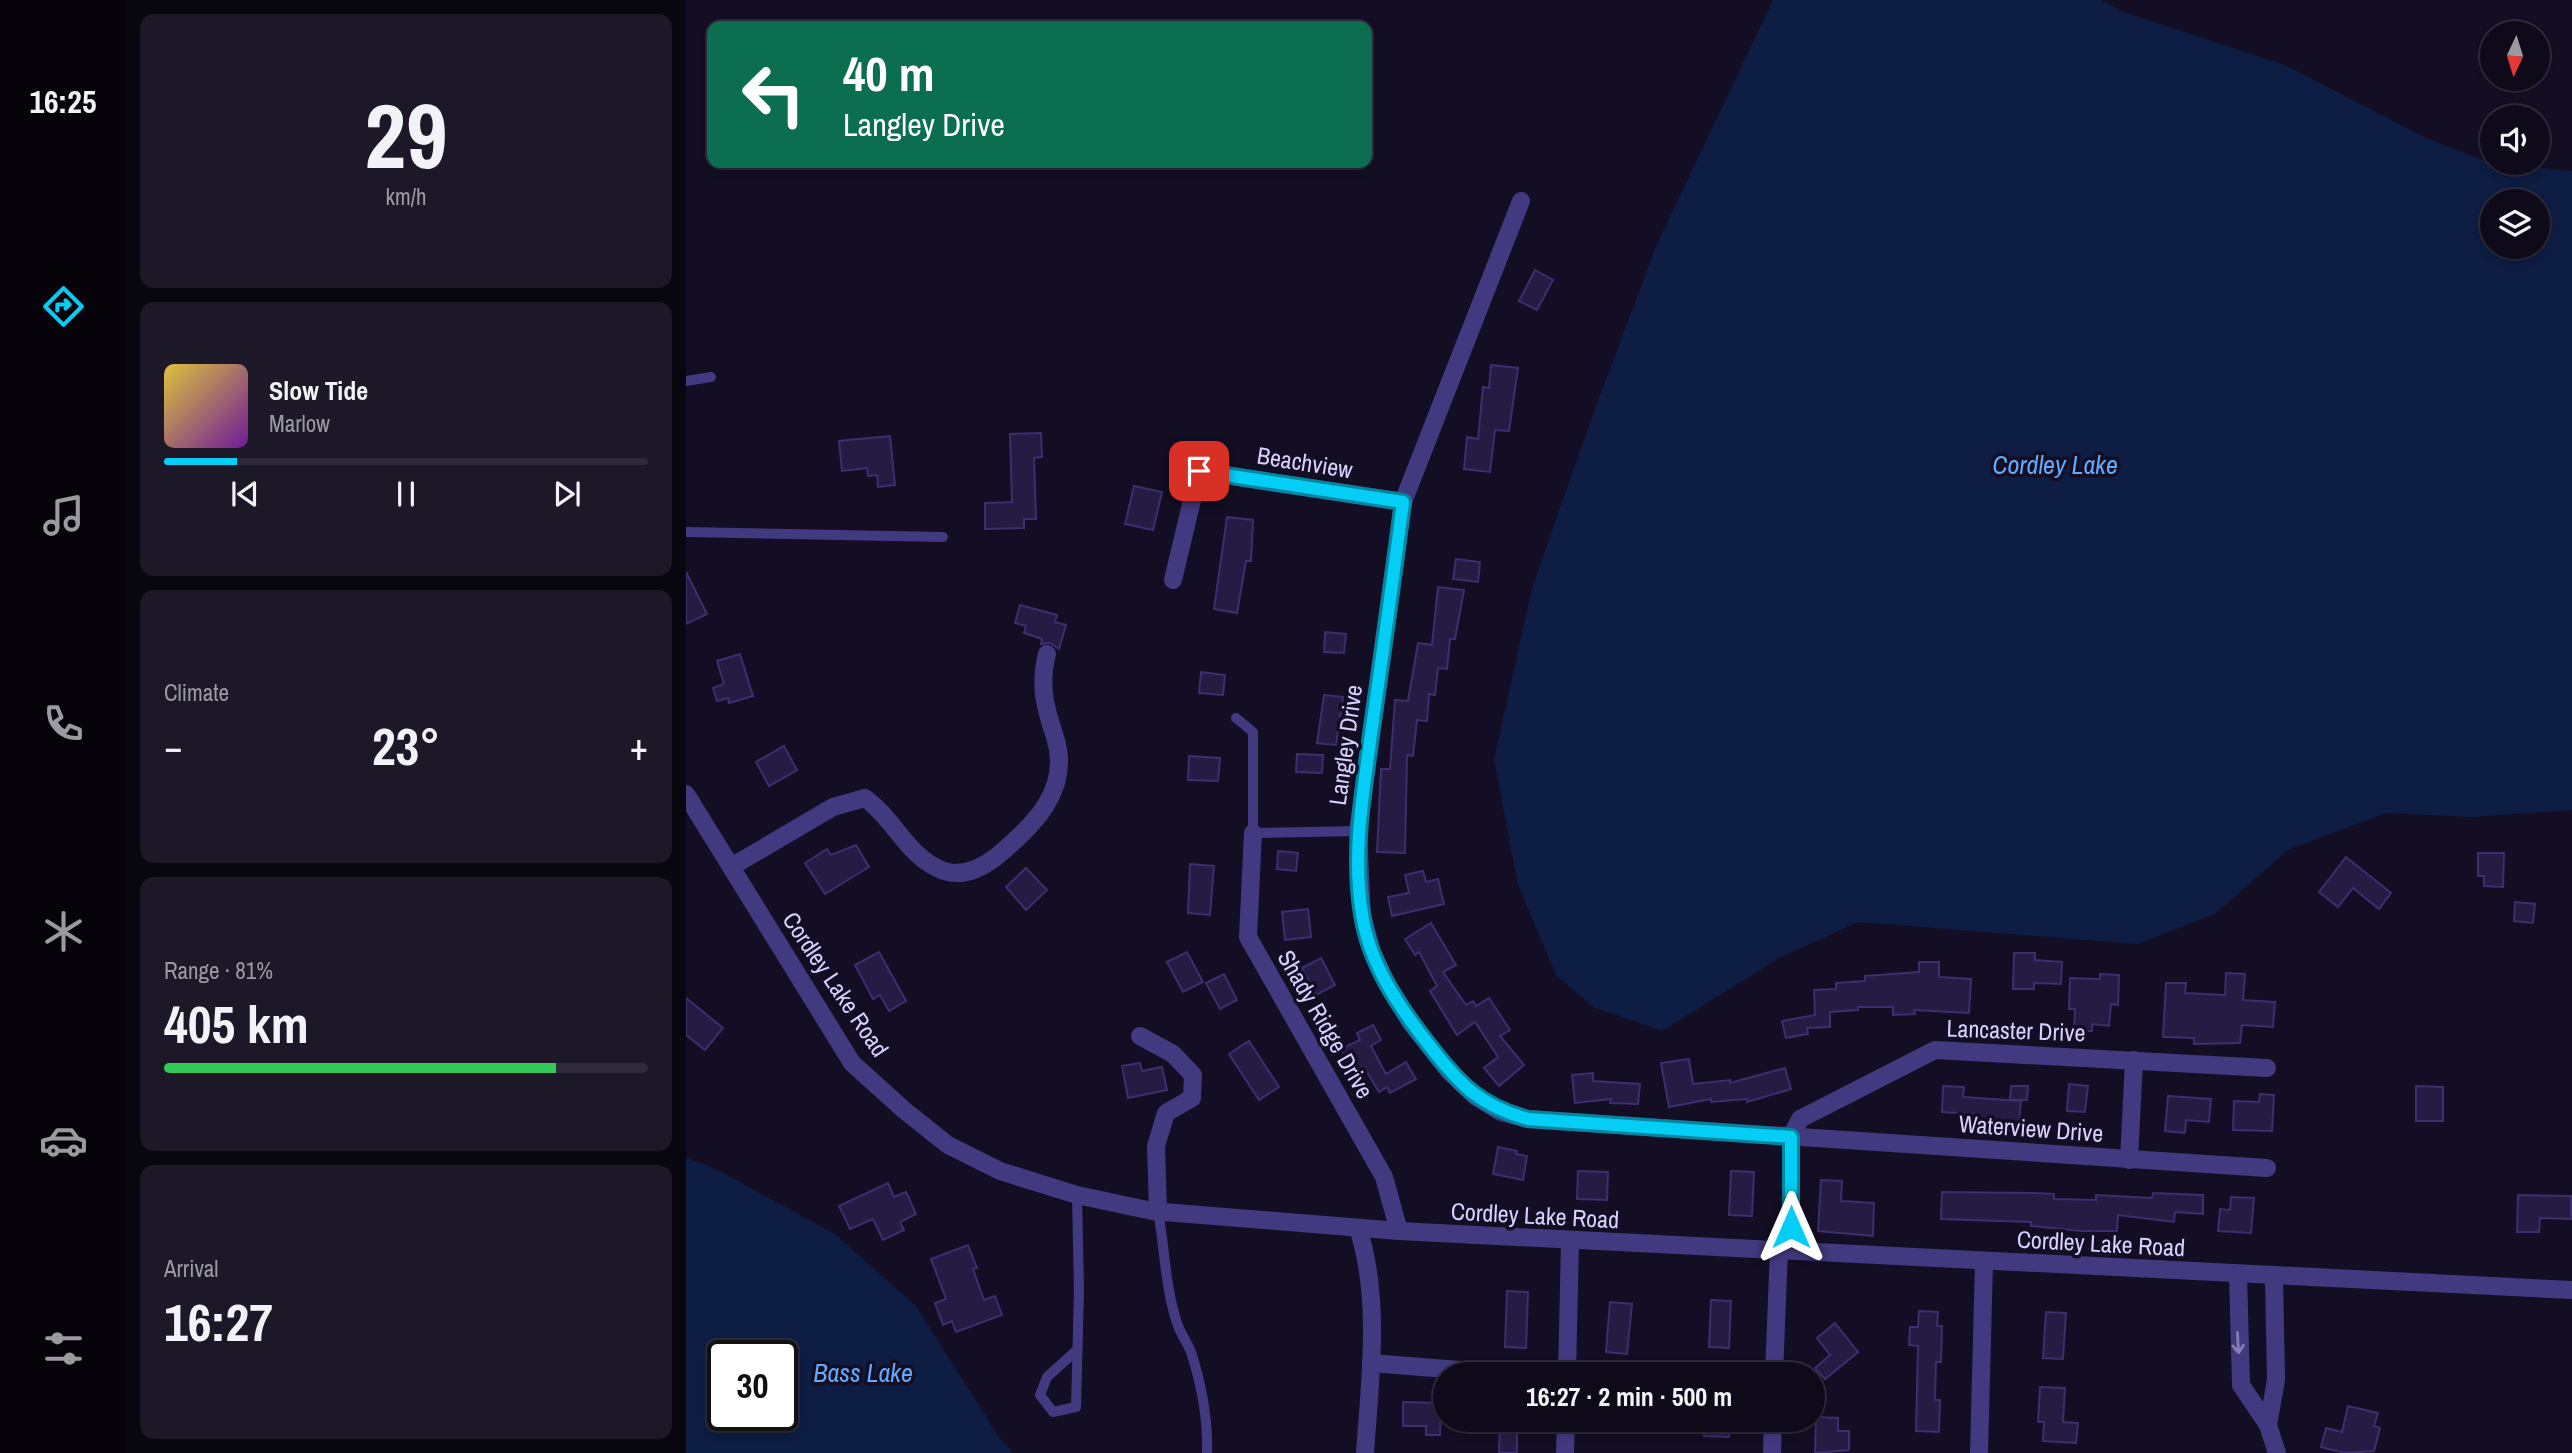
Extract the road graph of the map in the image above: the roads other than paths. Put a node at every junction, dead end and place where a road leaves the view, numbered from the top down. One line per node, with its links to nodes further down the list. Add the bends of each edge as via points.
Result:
1 (1521, 201): 4 (street, Langley Drive)
2 (710, 377): 3 (lane)
3 (686, 381)
4 (1403, 502): 7 (street, Beachview, via 1199,471); 11 (street, Langley Drive)
5 (686, 532): 6 (lane)
6 (943, 537)
7 (1173, 580)
8 (1047, 654): 13 (street, via 1042,694 1059,754 1057,787 1025,832 980,869 953,873 916,856 877,807 864,799 832,807)
9 (1236, 718): 12 (lane, via 1253,732)
10 (686, 794): 13 (street, Cordley Lake Road)
11 (1358, 831): 12 (lane); 17 (street, Langley Drive, via 1362,915 1372,952 1411,1023 1475,1097 1501,1112 1528,1119)
12 (1253, 834): 23 (street, Shady Ridge Drive, via 1248,937 1384,1177)
13 (732, 867): 20 (street, Cordley Lake Road, via 852,1063 948,1145 1000,1171)
14 (1140, 1036): 21 (street, via 1173,1054 1194,1075 1192,1098 1166,1114 1156,1146)
15 (2134, 1060): 16 (street, Lancaster Drive); 17 (street, Lancaster Drive, via 1935,1051 1800,1119); 18 (street)
16 (2267, 1068)
17 (1791, 1137): 18 (street, Waterview Drive); 25 (street, via 1791,1227)
18 (2129, 1160): 19 (street, Waterview Drive)
19 (2267, 1168)
20 (1077, 1195): 21 (street, Cordley Lake Road); 30 (lane)
21 (1158, 1211): 22 (street, Cordley Lake Road); 38 (lane, via 1166,1279 1177,1325 1191,1352 1208,1432)
22 (1358, 1228): 23 (street, Cordley Lake Road); 33 (street, via 1368,1261)
23 (1399, 1231): 24 (street, Cordley Lake Road)
24 (1570, 1242): 25 (street, Cordley Lake Road); 31 (street)
25 (1779, 1250): 26 (street, Cordley Lake Road); 32 (street)
26 (1984, 1262): 27 (street, Cordley Lake Road); 42 (street)
27 (2238, 1275): 28 (street, Cordley Lake Road); 35 (street, one-way to 35, via 2241,1385)
28 (2274, 1276): 29 (street, Cordley Lake Road); 35 (street, via 2276,1380)
29 (2572, 1290)
30 (1077, 1350): 30 (lane, via 1076,1407 1053,1412 1040,1395 1047,1377)
31 (1567, 1362)
32 (1774, 1362)
33 (1371, 1363): 34 (street); 39 (street)
34 (1433, 1368)
35 (2268, 1425): 43 (street)
36 (1565, 1432): 40 (street)
37 (1773, 1432): 41 (street)
38 (1207, 1453)
39 (1364, 1453)
40 (1564, 1453)
41 (1772, 1453)
42 (1979, 1453)
43 (2277, 1453)

